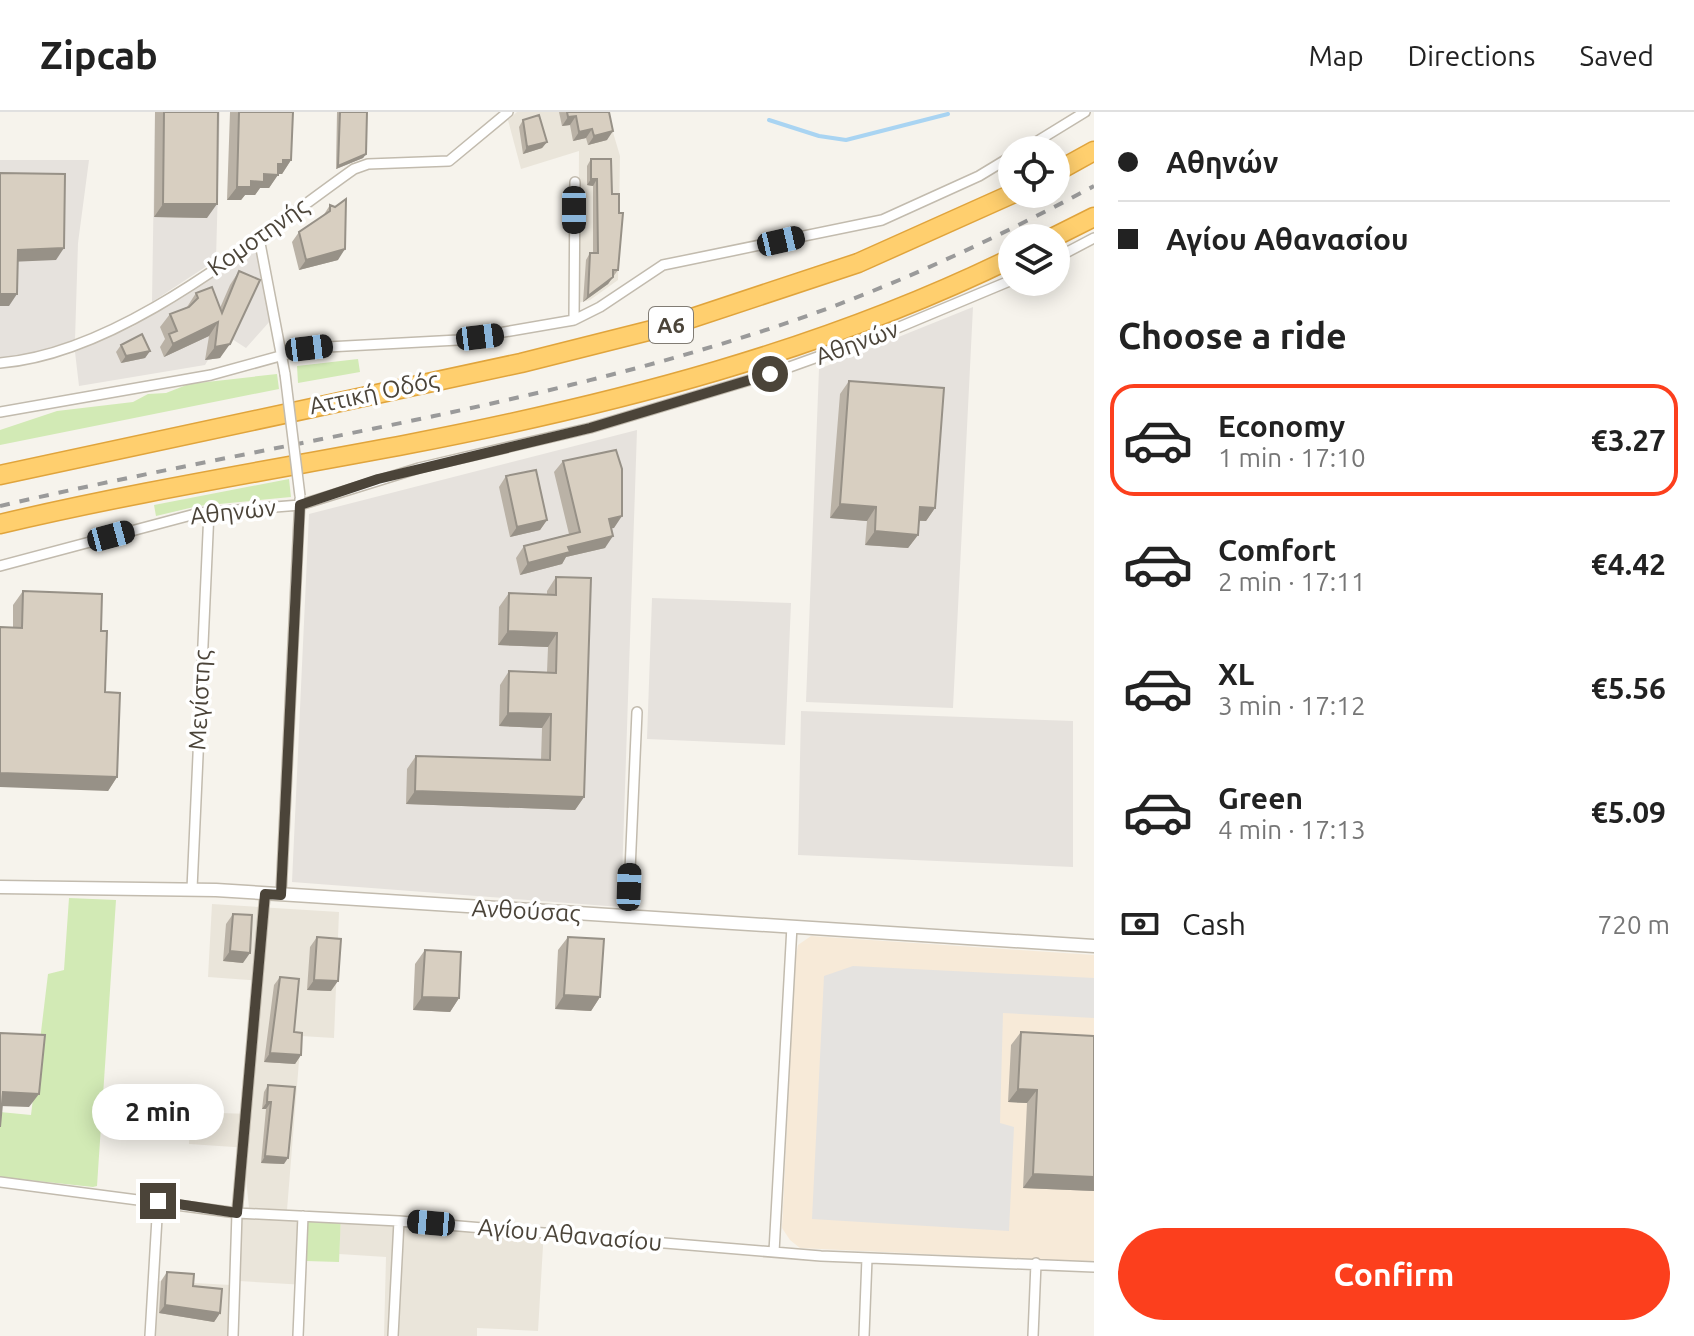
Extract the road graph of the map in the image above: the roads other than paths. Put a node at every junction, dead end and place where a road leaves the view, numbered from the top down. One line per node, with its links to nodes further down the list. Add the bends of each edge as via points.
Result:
1 (508, 112): 11 (street, Κομοτηνής, via 449,161 360,166)
2 (1085, 112): 3 (street)
3 (1046, 136)
4 (1094, 151): 6 (highway)
5 (998, 164): 16 (street, via 882,220 663,265)
6 (1070, 164)
7 (575, 182): 16 (street)
8 (998, 200): 20 (highway, Αττική Οδός / Α6, via 858,263 668,326 521,363)
9 (1094, 217): 10 (highway)
10 (1070, 229)
11 (259, 238): 17 (street); 18 (street, Κομοτηνής, via 104,332)
12 (1094, 238): 13 (street)
13 (1070, 251)
14 (998, 265): 21 (highway, Α6, via 935,295 780,353 655,389 410,444)
15 (998, 286): 22 (street, Αθηνών, via 890,331 716,391)
16 (574, 320): 17 (street, via 458,340 335,345)
17 (281, 353): 19 (street, via 211,375); 22 (street, bridge)
18 (0, 363)
19 (0, 412)
20 (0, 475)
21 (222, 478): 24 (highway, Α6); 25 (highway)
22 (300, 500): 23 (street, Αθηνών); 31 (street)
23 (209, 511): 26 (street, Αθηνών); 29 (street, Μεγίστης)
24 (0, 524)
25 (0, 537)
26 (0, 566)
27 (637, 712): 32 (street)
28 (2, 886): 29 (street, Ανθούσας)
29 (192, 889): 30 (street, Ανθούσας)
30 (265, 894): 31 (street, Ανθούσας); 37 (street)
31 (281, 895): 32 (street, Ανθούσας)
32 (628, 916): 33 (street, Ανθούσας)
33 (792, 926): 34 (street, Ανθούσας); 40 (street)
34 (1094, 946)
35 (0, 1182): 36 (street, Αγίου Αθανασίου)
36 (158, 1201): 37 (street, Αγίου Αθανασίου); 44 (street)
37 (237, 1213): 38 (street, Αγίου Αθανασίου); 45 (street)
38 (303, 1216): 39 (street, Αγίου Αθανασίου); 46 (street)
39 (399, 1221): 40 (street, Αγίου Αθανασίου); 47 (street)
40 (774, 1252): 41 (street, Αγίου Αθανασίου)
41 (867, 1258): 42 (street, Αγίου Αθανασίου); 48 (street)
42 (1036, 1263): 43 (street, Αγίου Αθανασίου); 49 (street)
43 (1094, 1267)
44 (150, 1336)
45 (233, 1336)
46 (298, 1336)
47 (393, 1336)
48 (864, 1336)
49 (1033, 1336)

